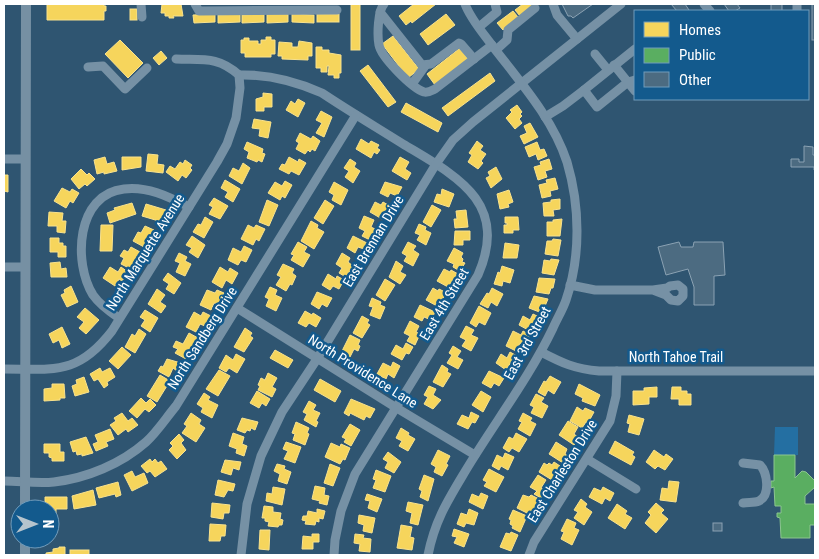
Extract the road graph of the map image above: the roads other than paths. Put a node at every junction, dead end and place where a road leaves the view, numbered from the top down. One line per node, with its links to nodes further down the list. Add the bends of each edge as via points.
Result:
1 (26, 4): 31 (main road)
2 (141, 4): 11 (street)
3 (465, 4): 12 (street, East 3rd Street)
4 (495, 4): 12 (street, via 497,12)
5 (553, 4): 13 (street, via 557,15)
6 (621, 4): 13 (street, East Brennan Drive)
7 (195, 5): 10 (street, via 199,11)
8 (382, 8): 19 (street); 25 (street, via 379,45 403,78)
9 (535, 8): 14 (street, via 508,30 507,40)
10 (337, 10)
11 (142, 17)
12 (479, 27): 14 (street, East 3rd Street)
13 (577, 39): 26 (street, East Brennan Drive)
14 (494, 47): 18 (street); 26 (street, East 3rd Street)
15 (634, 50): 22 (street)
16 (595, 54): 22 (street)
17 (176, 59): 23 (street, via 218,61)
18 (474, 59): 19 (street, via 458,43); 25 (street, via 429,92 423,92)
19 (425, 66): 25 (street)
20 (88, 67): 21 (street, via 103,66 125,89)
21 (147, 68)
22 (611, 68): 24 (street); 27 (street)
23 (239, 75): 28 (street, East 4th Street, via 283,78 301,84); 33 (street, North Marquette Avenue, via 233,130 218,162)
24 (632, 81): 27 (street, via 597,107)
25 (412, 84)
26 (521, 84): 29 (street, East 3rd Street); 32 (street, East Brennan Drive, via 472,122 453,140)
27 (584, 90): 29 (street)
28 (356, 115): 32 (street, East 4th Street); 38 (street, North Sandberg Drive)
29 (545, 117): 36 (street, East 3rd Street, via 557,138 574,190 577,239)
30 (4, 159): 31 (street)
31 (25, 159): 35 (main road)
32 (436, 164): 41 (street, East Brennan Drive); 46 (street, East 4th Street, via 460,180 478,201 485,219 487,249 471,288)
33 (189, 207): 39 (street, North Marquette Avenue); 39 (street, via 155,192 123,189 110,193 89,212 83,229 84,273 93,295)
34 (4, 267): 35 (street)
35 (25, 267): 43 (main road)
36 (570, 285): 37 (street, via 595,290); 40 (street, East 3rd Street)
37 (653, 290)
38 (237, 308): 41 (street, North Providence Lane); 51 (street, North Sandberg Drive, via 176,406 146,441 102,470 54,482)
39 (119, 318): 43 (street, North Marquette Avenue, via 104,341 84,359 60,369)
40 (541, 352): 44 (street, North Tahoe Trail, via 582,370); 47 (street, East 3rd Street)
41 (317, 359): 46 (street, North Providence Lane); 55 (street, East Brennan Drive, via 282,412 261,456 246,504)
42 (4, 369): 43 (street, North Marquette Avenue)
43 (25, 369): 51 (main road)
44 (617, 371): 45 (street, North Tahoe Trail); 48 (street, East Charleston Drive, via 610,421)
45 (815, 371)
46 (395, 407): 47 (street, North Providence Lane); 56 (street, East 4th Street, via 355,474 340,519)
47 (475, 455): 57 (street, East 3rd Street, via 441,512)
48 (587, 459): 52 (street); 58 (street, East Charleston Drive)
49 (743, 463): 54 (street, via 760,465 766,474 765,495 761,500)
50 (4, 481): 51 (street, North Sandberg Drive)
51 (25, 481): 53 (main road)
52 (636, 489)
53 (25, 499)
54 (743, 502)
55 (241, 555)
56 (334, 555)
57 (428, 555)
58 (529, 555)

